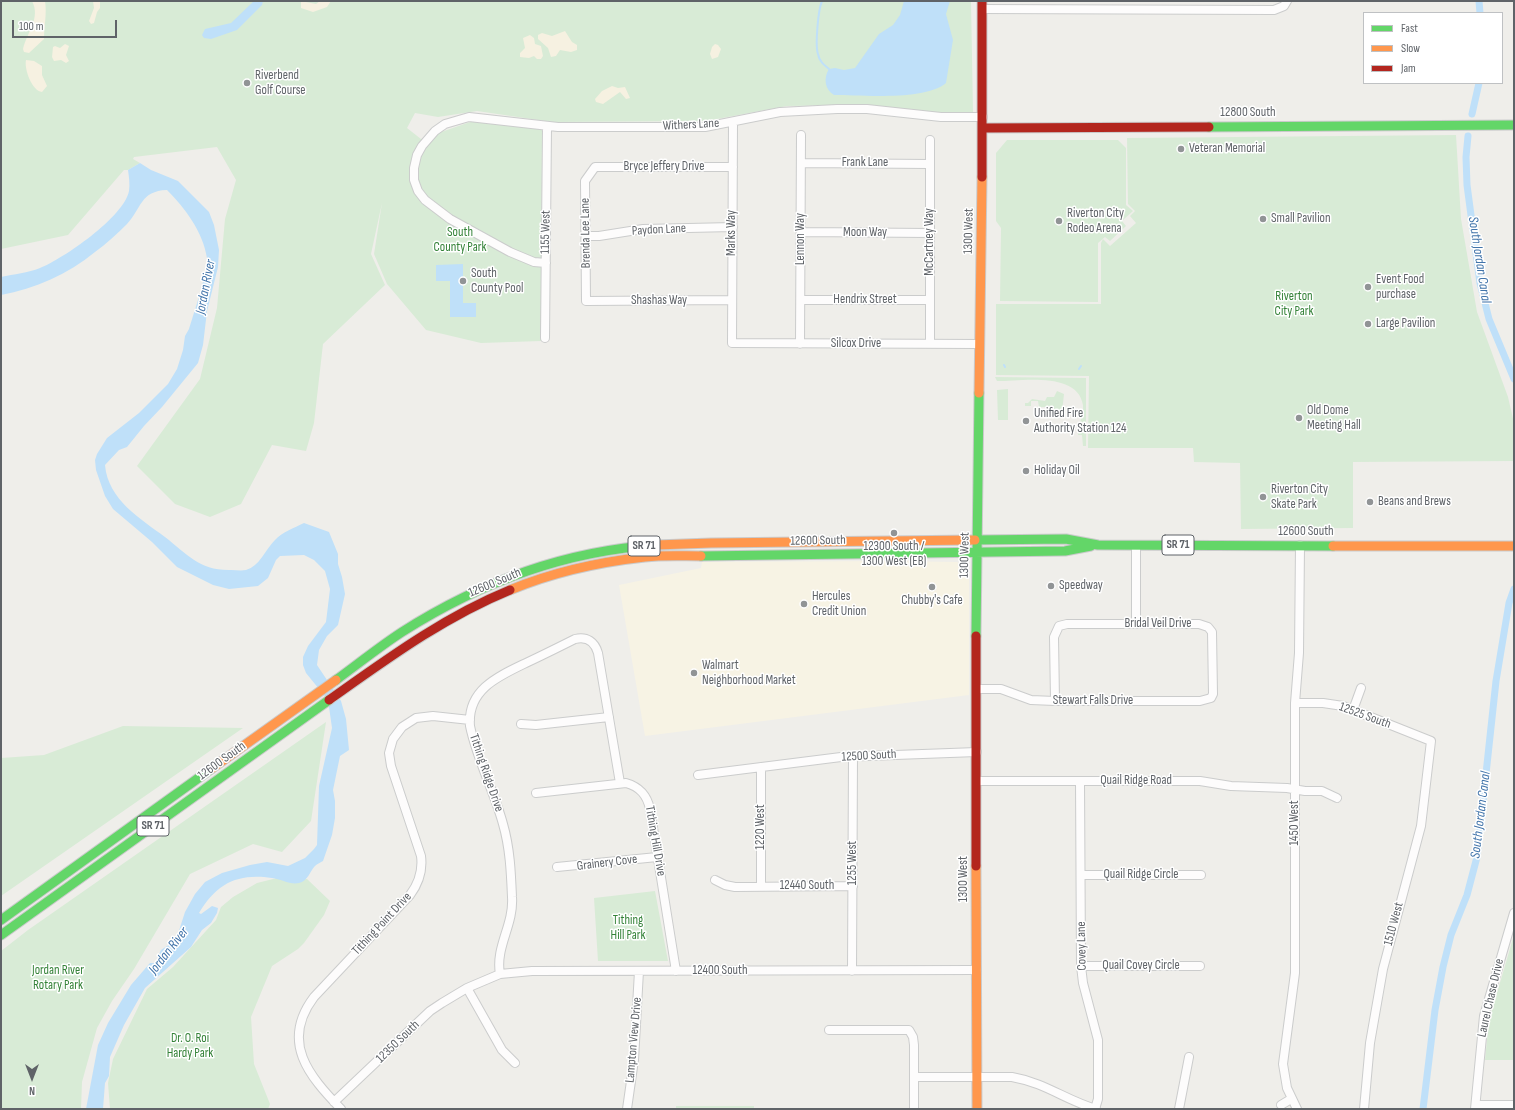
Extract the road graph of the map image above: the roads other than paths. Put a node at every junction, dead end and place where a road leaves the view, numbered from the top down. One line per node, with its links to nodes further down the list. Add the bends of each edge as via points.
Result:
1 (1287, 1): 2 (street, via 1284,6 1274,10)
2 (982, 5): 3 (main road, 1300 West)
3 (983, 117): 4 (street, Withers Lane, via 941,117 867,109 837,109 780,112); 7 (main road, 1300 West)
4 (733, 122): 6 (street, Withers Lane, via 705,127); 12 (street, Marks Way)
5 (1514, 125): 7 (main road, 12800 South)
6 (547, 126): 18 (street, 1155 West); 18 (street, Withers Lane, via 469,117 445,124 427,138 417,155 414,168 414,180 424,200 450,219 510,252 534,262)
7 (983, 128): 27 (main road, 1300 West)
8 (801, 135): 10 (street, Lennon Way)
9 (930, 140): 11 (street, McCartney Way)
10 (801, 163): 11 (street, Frank Lane); 15 (street, Lennon Way)
11 (930, 164): 16 (street, McCartney Way)
12 (733, 167): 13 (street, Bryce Jeffery Drive); 14 (street, Marks Way)
13 (595, 168): 17 (street, Brenda Lee Lane, via 585,181)
14 (732, 227): 17 (street, Paydon Lane, via 643,229); 19 (street, Marks Way)
15 (801, 232): 16 (street, Moon Way); 20 (street, Lennon Way)
16 (930, 233): 21 (street, McCartney Way)
17 (586, 236): 22 (street, Brenda Lee Lane)
18 (546, 263): 23 (street, 1155 West)
19 (732, 300): 22 (street, Shashas Way); 24 (street, Marks Way)
20 (801, 300): 21 (street, Hendrix Street); 25 (street, Lennon Way)
21 (930, 300): 26 (street, McCartney Way)
22 (586, 301)
23 (545, 338)
24 (732, 343): 25 (street, Silcox Drive)
25 (800, 344): 26 (street, Silcox Drive)
26 (930, 344): 27 (street, Silcox Drive)
27 (980, 344): 28 (main road, 1300 West)
28 (978, 540): 29 (main road, 12600 South / SR 71, via 1066,539); 33 (main road, 1300 West); 63 (main road, 12600 South / SR 71, via 660,544 589,554 519,573 478,589 402,632)
29 (1098, 545): 30 (main road, 12600 South / SR 71); 33 (main road, 12600 South / SR 71, via 1065,551)
30 (1136, 545): 31 (main road, 12600 South / SR 71); 34 (street)
31 (1300, 545): 32 (main road, 12600 South / SR 71); 39 (street, 1450 West, via 1299,653)
32 (1514, 546)
33 (978, 552): 36 (main road, 1300 West); 65 (main road, 12600 South / SR 71, via 646,557 600,563 561,572 487,599 453,615 409,642)
34 (1136, 624): 37 (street, Bridal Veil Drive, via 1199,624 1208,628 1213,638); 38 (street, Bridal Veil Drive, via 1059,626 1054,637)
35 (1361, 688): 40 (street)
36 (976, 689): 38 (street, Stewart Falls Drive, via 1001,689 1031,700); 45 (main road, 1300 West)
37 (1211, 698): 38 (street, Stewart Falls Drive, via 1200,701)
38 (1055, 701)
39 (1295, 703): 40 (street, 12525 South, via 1333,704); 52 (street, 1450 West)
40 (1353, 710): 44 (street, 12525 South)
41 (609, 716): 42 (street, Tithing Ridge Drive, via 597,649 587,639 575,639 494,678 478,694 472,705); 43 (street, via 536,725); 51 (street)
42 (470, 720): 72 (street, Tithing Ridge Drive, via 471,732 503,823 508,850 512,910 498,957); 80 (street, Tithing Point Drive, via 433,716 416,718 402,727 393,739 389,753 391,766 420,850 421,874 410,895 314,996 303,1015 299,1036 302,1058 309,1072)
43 (521, 724)
44 (1431, 741): 91 (street, 1510 West, via 1421,826 1382,976 1370,1043)
45 (977, 752): 46 (street, 12500 South); 49 (main road, 1300 West)
46 (853, 756): 47 (street, 12500 South); 61 (street, 1255 West)
47 (761, 767): 48 (street, 12500 South); 60 (street, 1220 West)
48 (698, 775)
49 (977, 781): 50 (street, Quail Ridge Road); 68 (main road, 1300 West)
50 (1080, 781): 52 (street, Quail Ridge Road, via 1200,781 1231,786); 57 (street, Covey Lane)
51 (620, 783): 53 (street); 55 (street, Tithing Hill Drive, via 637,788 647,799)
52 (1295, 789): 54 (street, Quail Ridge Road, via 1322,791); 79 (street, 1450 West, via 1295,973 1283,1064)
53 (536, 793)
54 (1337, 798)
55 (657, 857): 56 (street, Grainery Cove); 70 (street, Tithing Hill Drive)
56 (557, 867)
57 (1081, 875): 58 (street, Quail Ridge Circle); 66 (street, Covey Lane)
58 (1201, 875)
59 (715, 880): 60 (street, 12440 South, via 735,887)
60 (761, 886): 61 (street, 12440 South)
61 (853, 886): 71 (street, 1255 West)
62 (1514, 913): 64 (street, Laurel Chase Drive)
63 (1, 920)
64 (1512, 924): 83 (street, Laurel Chase Drive, via 1484,1016)
65 (1, 935)
66 (1081, 966): 67 (street, Quail Covey Circle); 88 (street, Covey Lane, via 1098,1040 1098,1100)
67 (1200, 966)
68 (977, 970): 71 (street, 12400 South); 78 (main road, 1300 West)
69 (639, 971): 70 (street, 12400 South); 72 (street, 12400 South, via 532,971); 85 (street, Lampton View Drive, via 634,1060)
70 (676, 971): 71 (street, 12400 South)
71 (852, 971)
72 (500, 974): 73 (street, 12400 South)
73 (467, 988): 76 (street, via 502,1050); 80 (street, 12350 South, via 430,1011)
74 (829, 1030): 77 (street, via 909,1030 913,1037)
75 (1189, 1057): 89 (street)
76 (515, 1063)
77 (914, 1077): 78 (street); 86 (street)
78 (977, 1077): 87 (main road, 1300 West); 88 (street, via 1012,1077 1042,1084)
79 (1291, 1100): 81 (street); 90 (street, 1450 West)
80 (334, 1102): 84 (street, Tithing Point Drive)
81 (1281, 1105)
82 (1514, 1105): 83 (street)
83 (1476, 1107)
84 (341, 1109)
85 (627, 1109)
86 (914, 1109)
87 (977, 1109)
88 (1095, 1109)
89 (1179, 1109)
90 (1297, 1109)
91 (1364, 1109)

